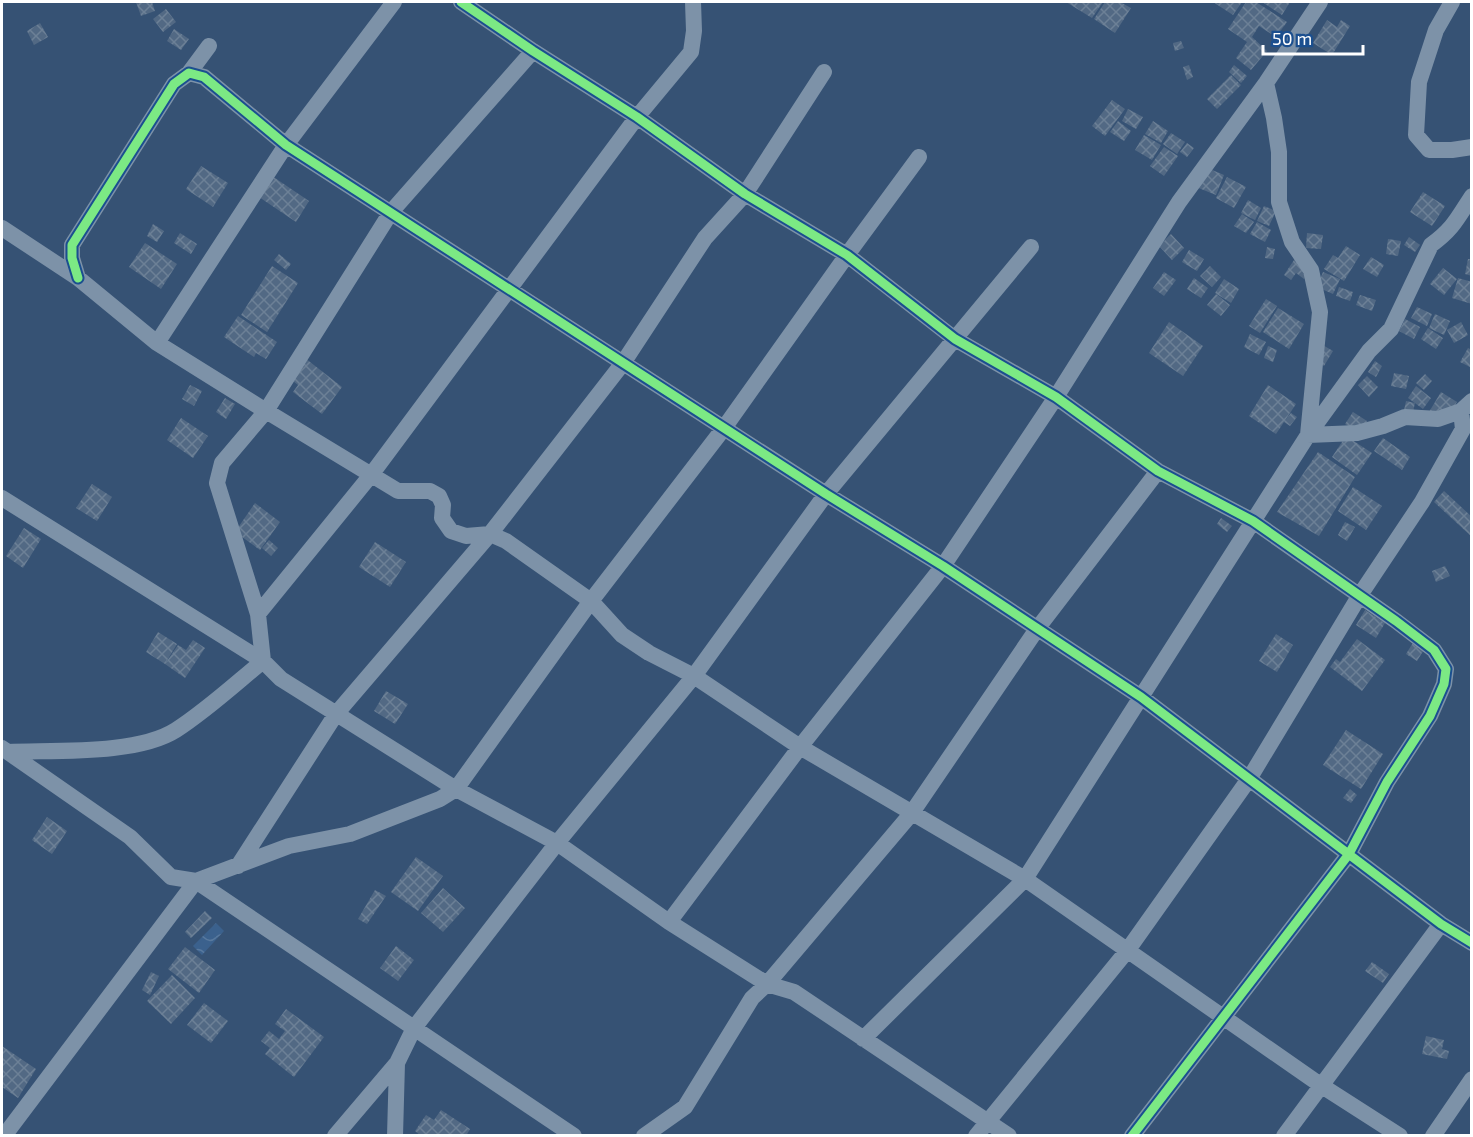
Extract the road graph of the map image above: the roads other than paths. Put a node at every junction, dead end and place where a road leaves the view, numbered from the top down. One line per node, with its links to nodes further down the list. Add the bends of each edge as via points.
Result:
1 (394, 2): 12 (street)
2 (460, 2): 7 (street)
3 (693, 2): 11 (street, via 691,52)
4 (1320, 2): 10 (street)
5 (1452, 2): 13 (street, via 1436,30 1419,82 1416,135 1429,150)
6 (209, 46): 9 (street)
7 (533, 51): 11 (street); 17 (street)
8 (824, 72): 15 (street)
9 (189, 73): 12 (street, via 204,76); 21 (street, via 174,84 72,245)
10 (1266, 83): 26 (street, via 1179,202); 30 (street, via 1279,152 1279,202 1292,242 1311,270 1320,312)
11 (637, 117): 15 (street); 22 (street)
12 (286, 145): 17 (street); 24 (street)
13 (1472, 147)
14 (919, 157): 20 (street)
15 (745, 194): 20 (street); 25 (street, via 705,238)
16 (1472, 196): 30 (street, via 1459,219 1431,245 1390,329 1369,351)
17 (391, 212): 22 (street); 28 (street)
18 (2, 228): 21 (street)
19 (1031, 247): 23 (street)
20 (846, 255): 23 (street); 29 (street)
21 (78, 278): 24 (street)
22 (510, 289): 25 (street); 32 (street)
23 (955, 339): 26 (street); 33 (street)
24 (157, 343): 28 (street)
25 (623, 363): 29 (street); 36 (street)
26 (1056, 397): 31 (street); 37 (street)
27 (1466, 406): 30 (street, via 1438,419 1405,417 1357,433); 38 (street, via 1463,429 1422,502)
28 (266, 411): 32 (street); 40 (street, via 222,463 217,483)
29 (724, 428): 33 (street); 39 (street)
30 (1308, 435): 35 (street)
31 (1158, 471): 35 (street); 41 (street)
32 (371, 476): 36 (street, via 398,491 430,491 439,496 442,518 452,531 466,536); 40 (street)
33 (826, 494): 37 (street); 43 (street)
34 (2, 498): 42 (street)
35 (1253, 521): 38 (street); 44 (street)
36 (490, 534): 39 (street, via 506,541); 45 (street)
37 (943, 566): 41 (street); 46 (street)
38 (1360, 595): 48 (street); 52 (street, via 1434,650 1446,669 1430,716 1387,782)
39 (591, 601): 43 (street, via 622,635); 49 (street)
40 (258, 615): 42 (street)
41 (1037, 629): 44 (street); 50 (street)
42 (263, 661): 45 (street); 47 (street, via 175,731 148,741 116,747)
43 (694, 676): 46 (street); 51 (street)
44 (1141, 697): 48 (street); 54 (street)
45 (336, 714): 49 (street); 53 (street)
46 (800, 747): 50 (street); 56 (street)
47 (5, 750): 55 (street, via 130,837 171,877)
48 (1249, 779): 52 (street); 59 (street)
49 (456, 789): 51 (street); 53 (street, via 350,834 289,846)
50 (910, 814): 54 (street); 60 (street)
51 (557, 843): 56 (street); 62 (street)
52 (1349, 854): 57 (street); 61 (street)
53 (238, 866): 55 (street)
54 (1025, 879): 59 (street); 63 (street)
55 (196, 880): 62 (street); 68 (street)
56 (669, 922): 60 (street)
57 (1441, 924): 58 (street); 66 (street)
58 (1472, 943)
59 (1127, 951): 61 (street); 67 (street)
60 (767, 984): 63 (street, via 794,992); 72 (street, via 752,998 685,1107)
61 (1222, 1017): 66 (street); 75 (street)
62 (414, 1028): 64 (street); 71 (street)
63 (863, 1039): 67 (street)
64 (397, 1062): 69 (street); 70 (street)
65 (1472, 1079): 78 (street)
66 (1322, 1086): 76 (street); 77 (street)
67 (987, 1121): 73 (street); 74 (street)
68 (4, 1136)
69 (335, 1136)
70 (395, 1136)
71 (574, 1136)
72 (644, 1136)
73 (976, 1136)
74 (1009, 1136)
75 (1132, 1136)
76 (1284, 1136)
77 (1400, 1136)
78 (1433, 1136)

